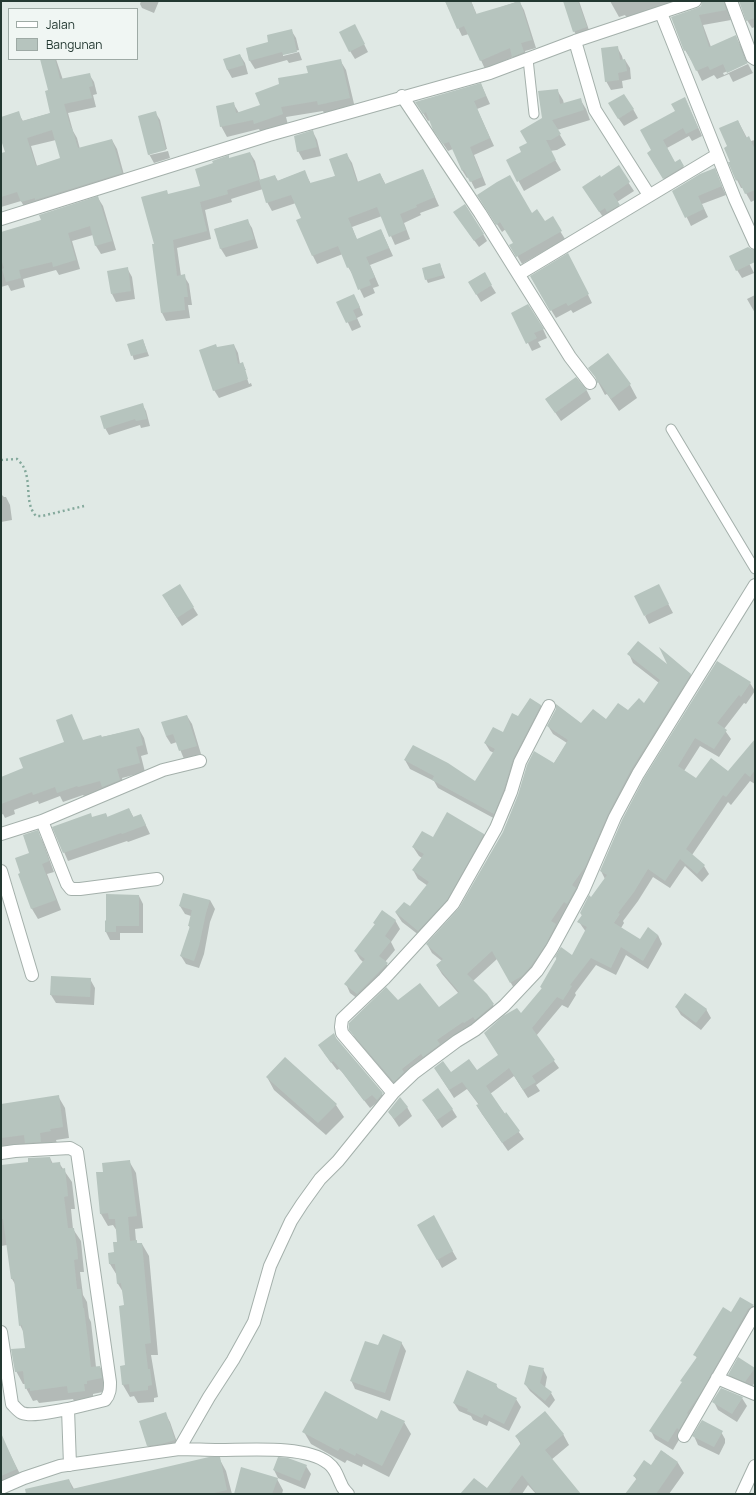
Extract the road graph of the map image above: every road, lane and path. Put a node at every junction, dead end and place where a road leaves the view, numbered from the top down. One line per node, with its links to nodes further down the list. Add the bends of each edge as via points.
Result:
1 (695, 1): 3 (street)
2 (731, 1): 6 (street, via 752,57)
3 (661, 13): 4 (street); 9 (street)
4 (575, 41): 5 (street); 10 (street, via 595,110)
5 (528, 59): 7 (street, via 490,73); 8 (lane)
6 (755, 59)
7 (402, 96): 11 (street, via 269,134); 13 (street)
8 (534, 114)
9 (718, 155): 10 (street); 12 (street)
10 (649, 195): 13 (street)
11 (1, 219)
12 (755, 243)
13 (519, 274): 14 (street, via 570,357)
14 (590, 384)
15 (671, 429): 18 (lane)
16 (1, 460): 17 (path, via 17,459 23,466 31,511 36,516)
17 (84, 506)
18 (755, 569)
19 (755, 585): 27 (street, via 638,774 615,817 572,911 537,971 504,1006 414,1073)
20 (549, 706): 27 (street, via 520,762 496,828 453,904 384,979 342,1019 342,1033)
21 (200, 761): 22 (street, via 163,770)
22 (42, 821): 23 (street); 25 (street, via 67,884 71,888)
23 (1, 834)
24 (1, 871): 26 (street)
25 (156, 879)
26 (32, 976)
27 (393, 1093): 35 (street, via 338,1161 320,1179 291,1221 270,1266 254,1322)
28 (1, 1153): 33 (street, via 70,1148 77,1152 110,1390 105,1400)
29 (755, 1313): 31 (street)
30 (1, 1332): 33 (street, via 12,1404 23,1414)
31 (717, 1378): 32 (street); 34 (street)
32 (755, 1394)
33 (68, 1409): 36 (street)
34 (684, 1436)
35 (179, 1449): 36 (street); 39 (street, via 266,1449 314,1455 330,1464)
36 (70, 1465): 38 (street, via 44,1471)
37 (755, 1466): 40 (street)
38 (1, 1488)
39 (348, 1494)
40 (742, 1494)

